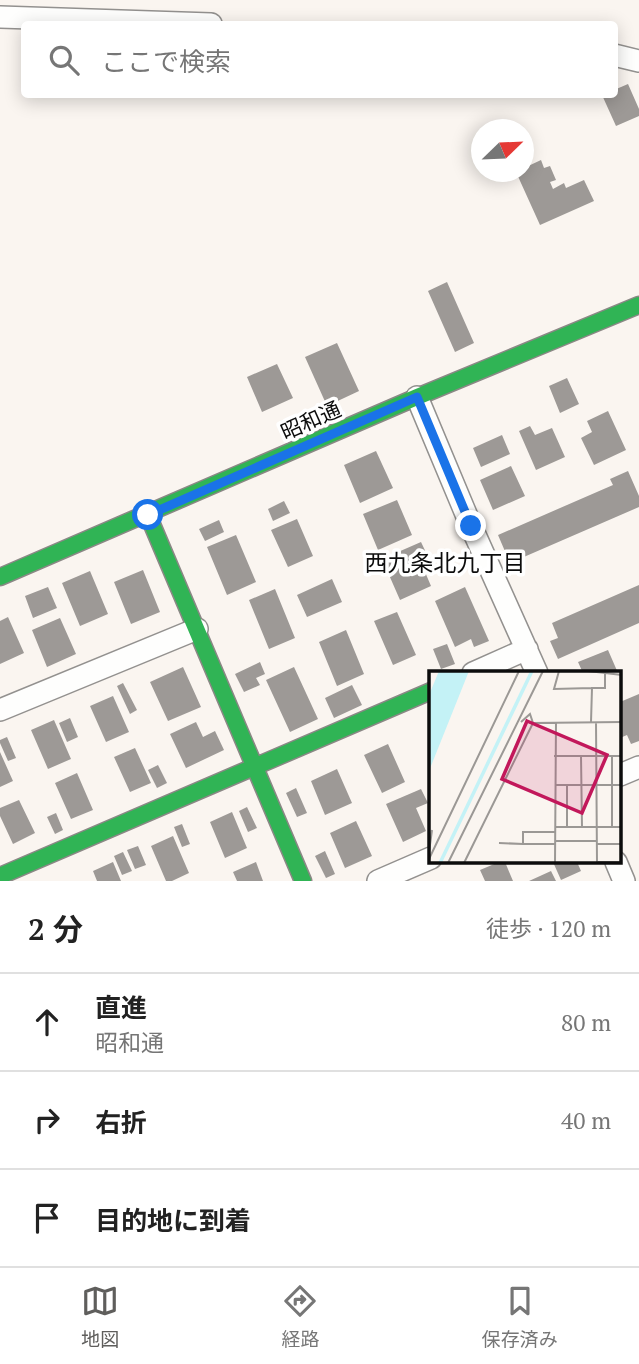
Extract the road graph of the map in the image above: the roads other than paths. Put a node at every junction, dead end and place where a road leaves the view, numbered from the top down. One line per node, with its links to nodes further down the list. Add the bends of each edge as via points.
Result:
1 (0, 17): 2 (street)
2 (121, 21)
3 (618, 56): 4 (street)
4 (639, 61)
5 (639, 305): 6 (street, 昭和通)
6 (417, 397): 7 (street, 昭和通); 10 (street)
7 (148, 515): 8 (street, 昭和通); 9 (street)
8 (0, 578)
9 (197, 629): 14 (street); 16 (street)
10 (527, 649): 11 (street); 12 (street)
11 (478, 671)
12 (536, 671)
13 (429, 692): 16 (street)
14 (0, 710)
15 (639, 767): 17 (street)
16 (256, 768): 20 (street); 21 (street)
17 (622, 774)
18 (429, 859): 22 (street)
19 (617, 864): 23 (street)
20 (0, 876)
21 (303, 881)
22 (379, 881)
23 (624, 881)

